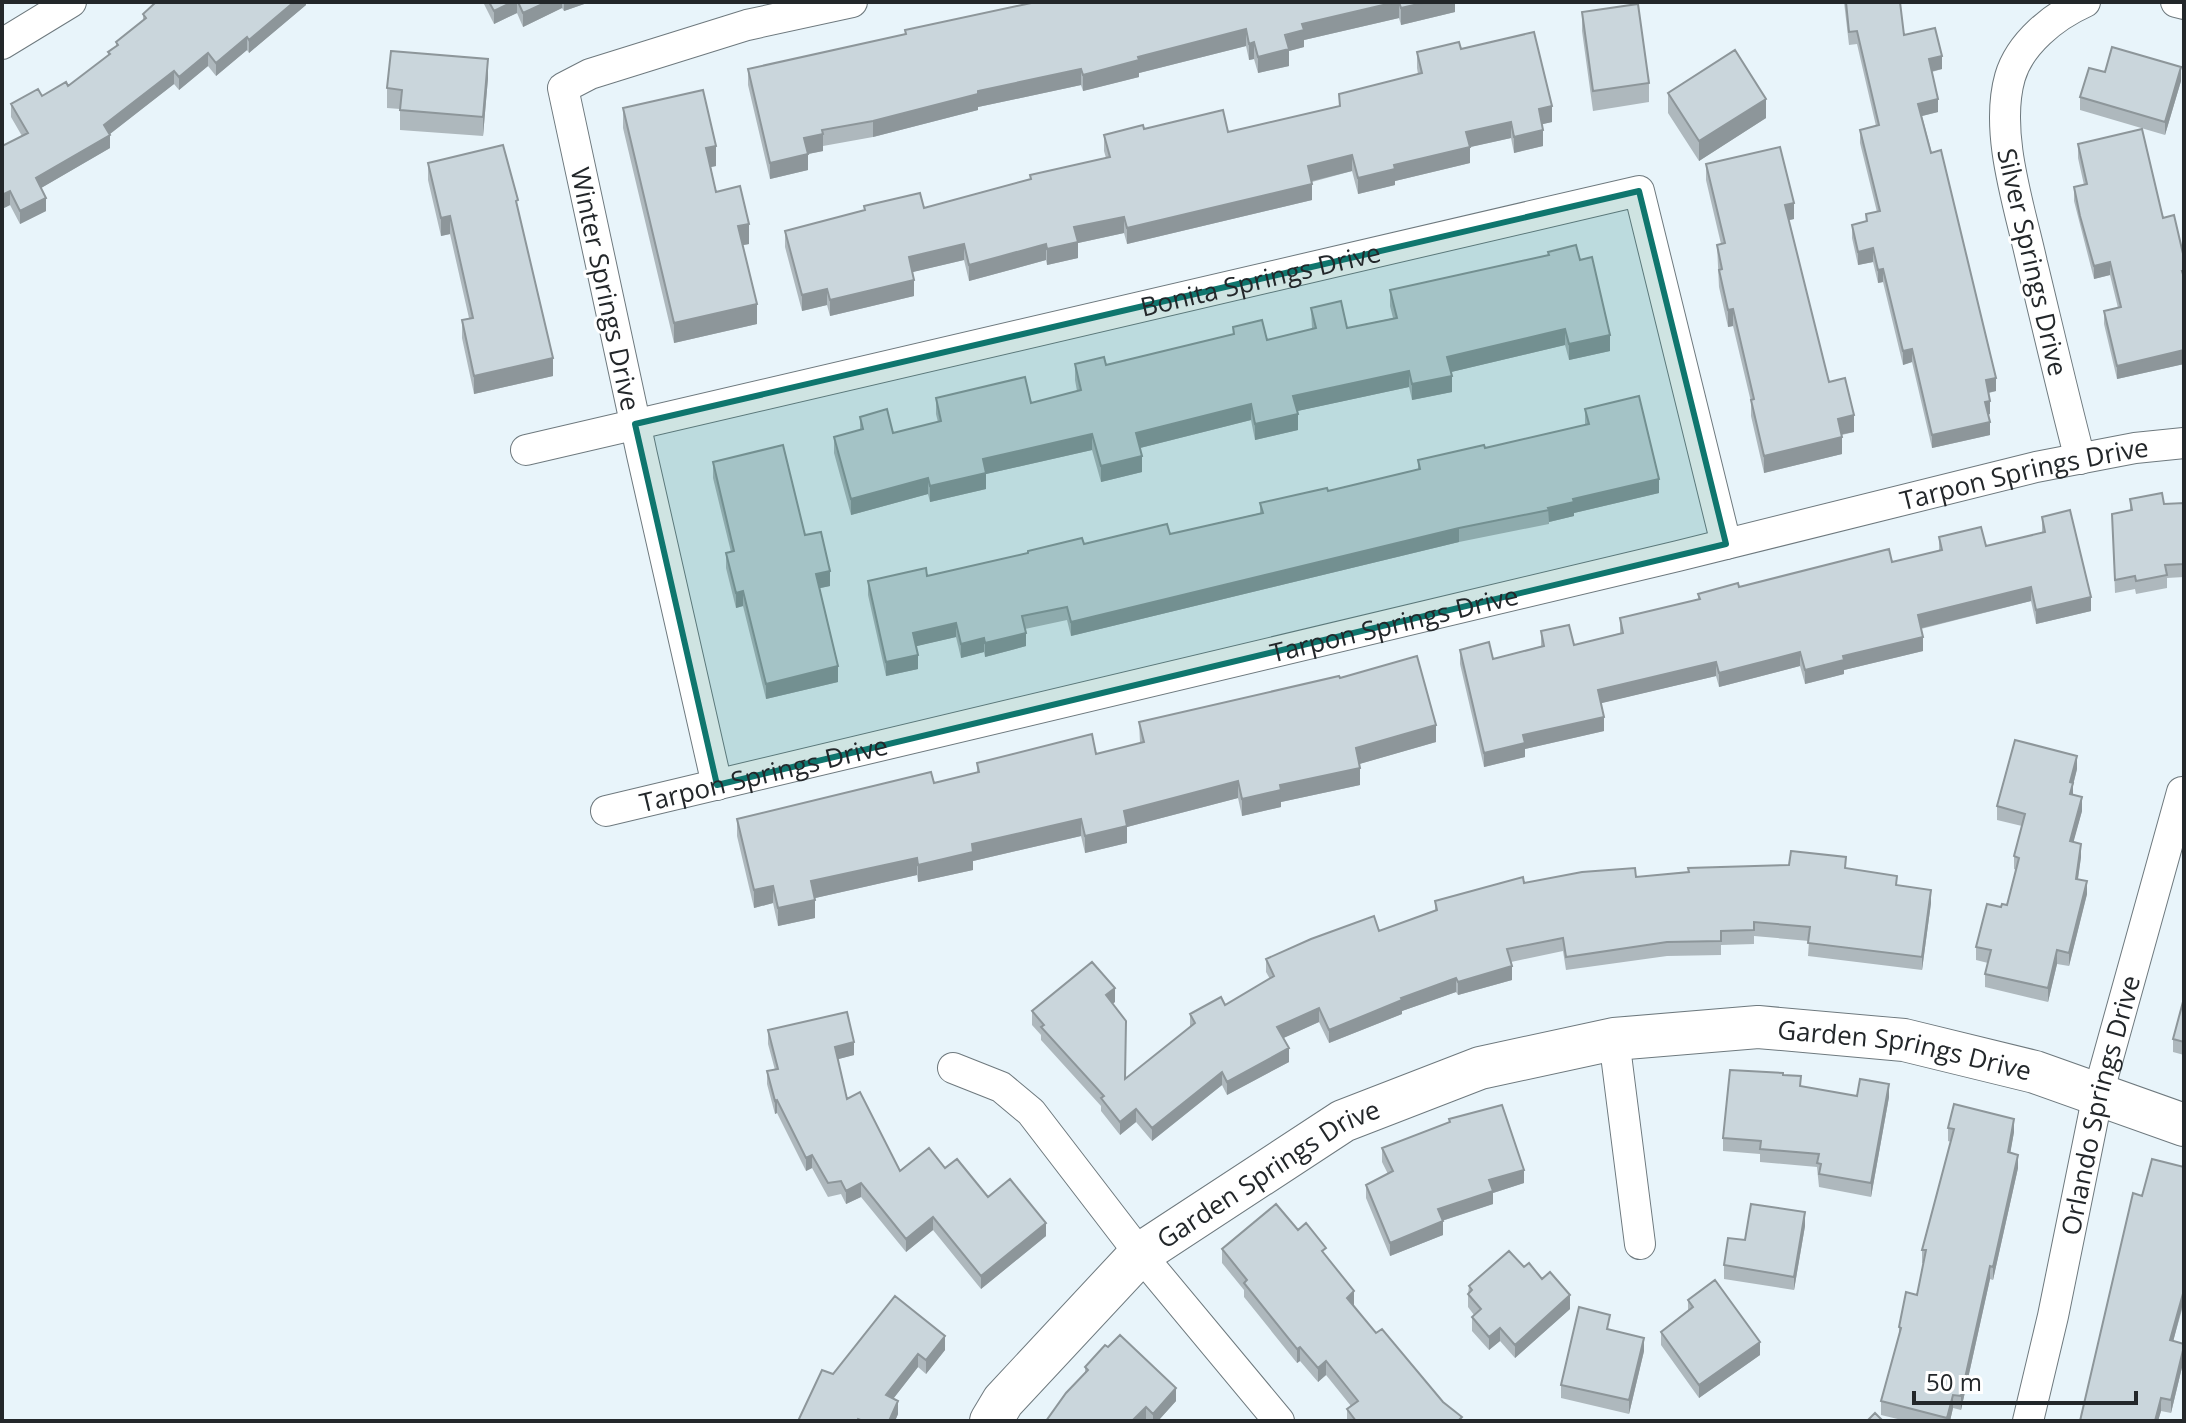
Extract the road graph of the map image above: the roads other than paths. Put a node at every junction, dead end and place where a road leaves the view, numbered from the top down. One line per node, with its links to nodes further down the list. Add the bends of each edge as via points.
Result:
1 (71, 2): 6 (street)
2 (852, 2): 7 (street, Winter Springs Drive, via 747,25 590,74 563,88)
3 (2085, 2): 10 (street, Silver Springs Drive, via 2060,13 2031,40 2010,76 2004,131)
4 (2176, 2): 5 (street)
5 (2184, 4)
6 (2, 44)
7 (635, 424): 9 (street, Bonita Springs Drive); 11 (street, Bonita Springs Drive, via 1639,191); 12 (street, Winter Springs Drive)
8 (2184, 443): 10 (street, Tarpon Springs Drive)
9 (526, 450)
10 (2080, 459): 11 (street, Tarpon Springs Drive)
11 (1726, 544): 12 (street, Tarpon Springs Drive)
12 (717, 785): 14 (street, Tarpon Springs Drive)
13 (2182, 792): 17 (street, Orlando Springs Drive)
14 (606, 811)
15 (1614, 1039): 17 (street, Garden Springs Drive, via 1758,1027 1904,1040 2035,1072); 19 (street); 20 (street, Garden Springs Drive, via 1480,1068 1343,1121)
16 (953, 1068): 20 (street, via 1001,1087 1031,1112)
17 (2098, 1094): 18 (street, Garden Springs Drive); 23 (street, Orlando Springs Drive)
18 (2184, 1125)
19 (1640, 1244)
20 (1140, 1254): 21 (street, Garden Springs Drive, via 1003,1401); 22 (street)
21 (991, 1421)
22 (1279, 1421)
23 (2028, 1421)

